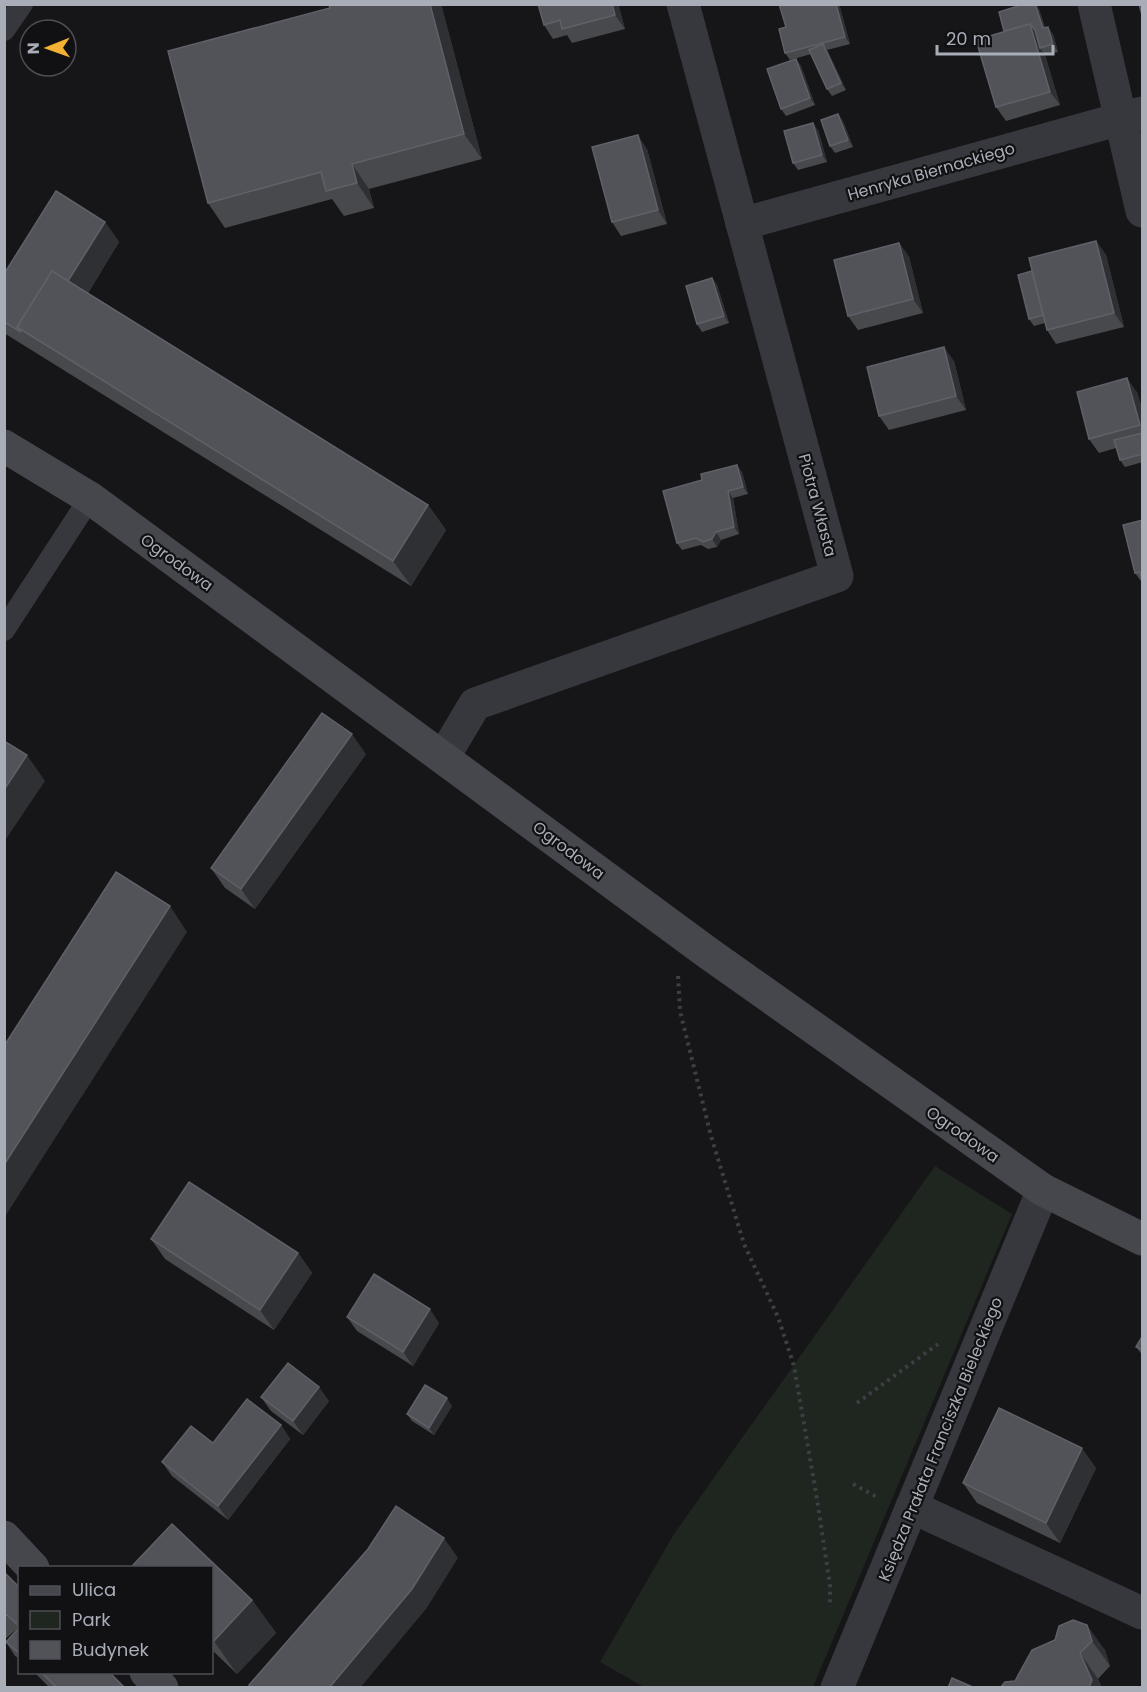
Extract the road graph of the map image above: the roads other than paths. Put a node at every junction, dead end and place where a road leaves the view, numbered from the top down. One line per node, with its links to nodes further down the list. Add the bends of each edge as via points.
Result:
1 (22, 4): 4 (lane)
2 (682, 4): 7 (street, Piotra Własta)
3 (1094, 4): 5 (street)
4 (4, 30)
5 (1132, 115): 6 (street); 7 (street, Henryka Biernackiego)
6 (1143, 211)
7 (742, 224): 11 (street, Piotra Własta, via 837,576 475,704)
8 (4, 446): 9 (street, Ogrodowa)
9 (90, 498): 10 (lane); 11 (street, Ogrodowa)
10 (4, 630)
11 (444, 756): 12 (street, Ogrodowa, via 708,953)
12 (1043, 1190): 13 (street, Ogrodowa); 14 (street, Księdza Prałata Franciszka Bieleckiego)
13 (1143, 1239)
14 (912, 1508): 17 (street); 20 (street, Księdza Prałata Franciszka Bieleckiego)
15 (4, 1537): 16 (street)
16 (31, 1566)
17 (1143, 1613)
18 (148, 1674): 19 (street)
19 (162, 1688)
20 (837, 1688)

